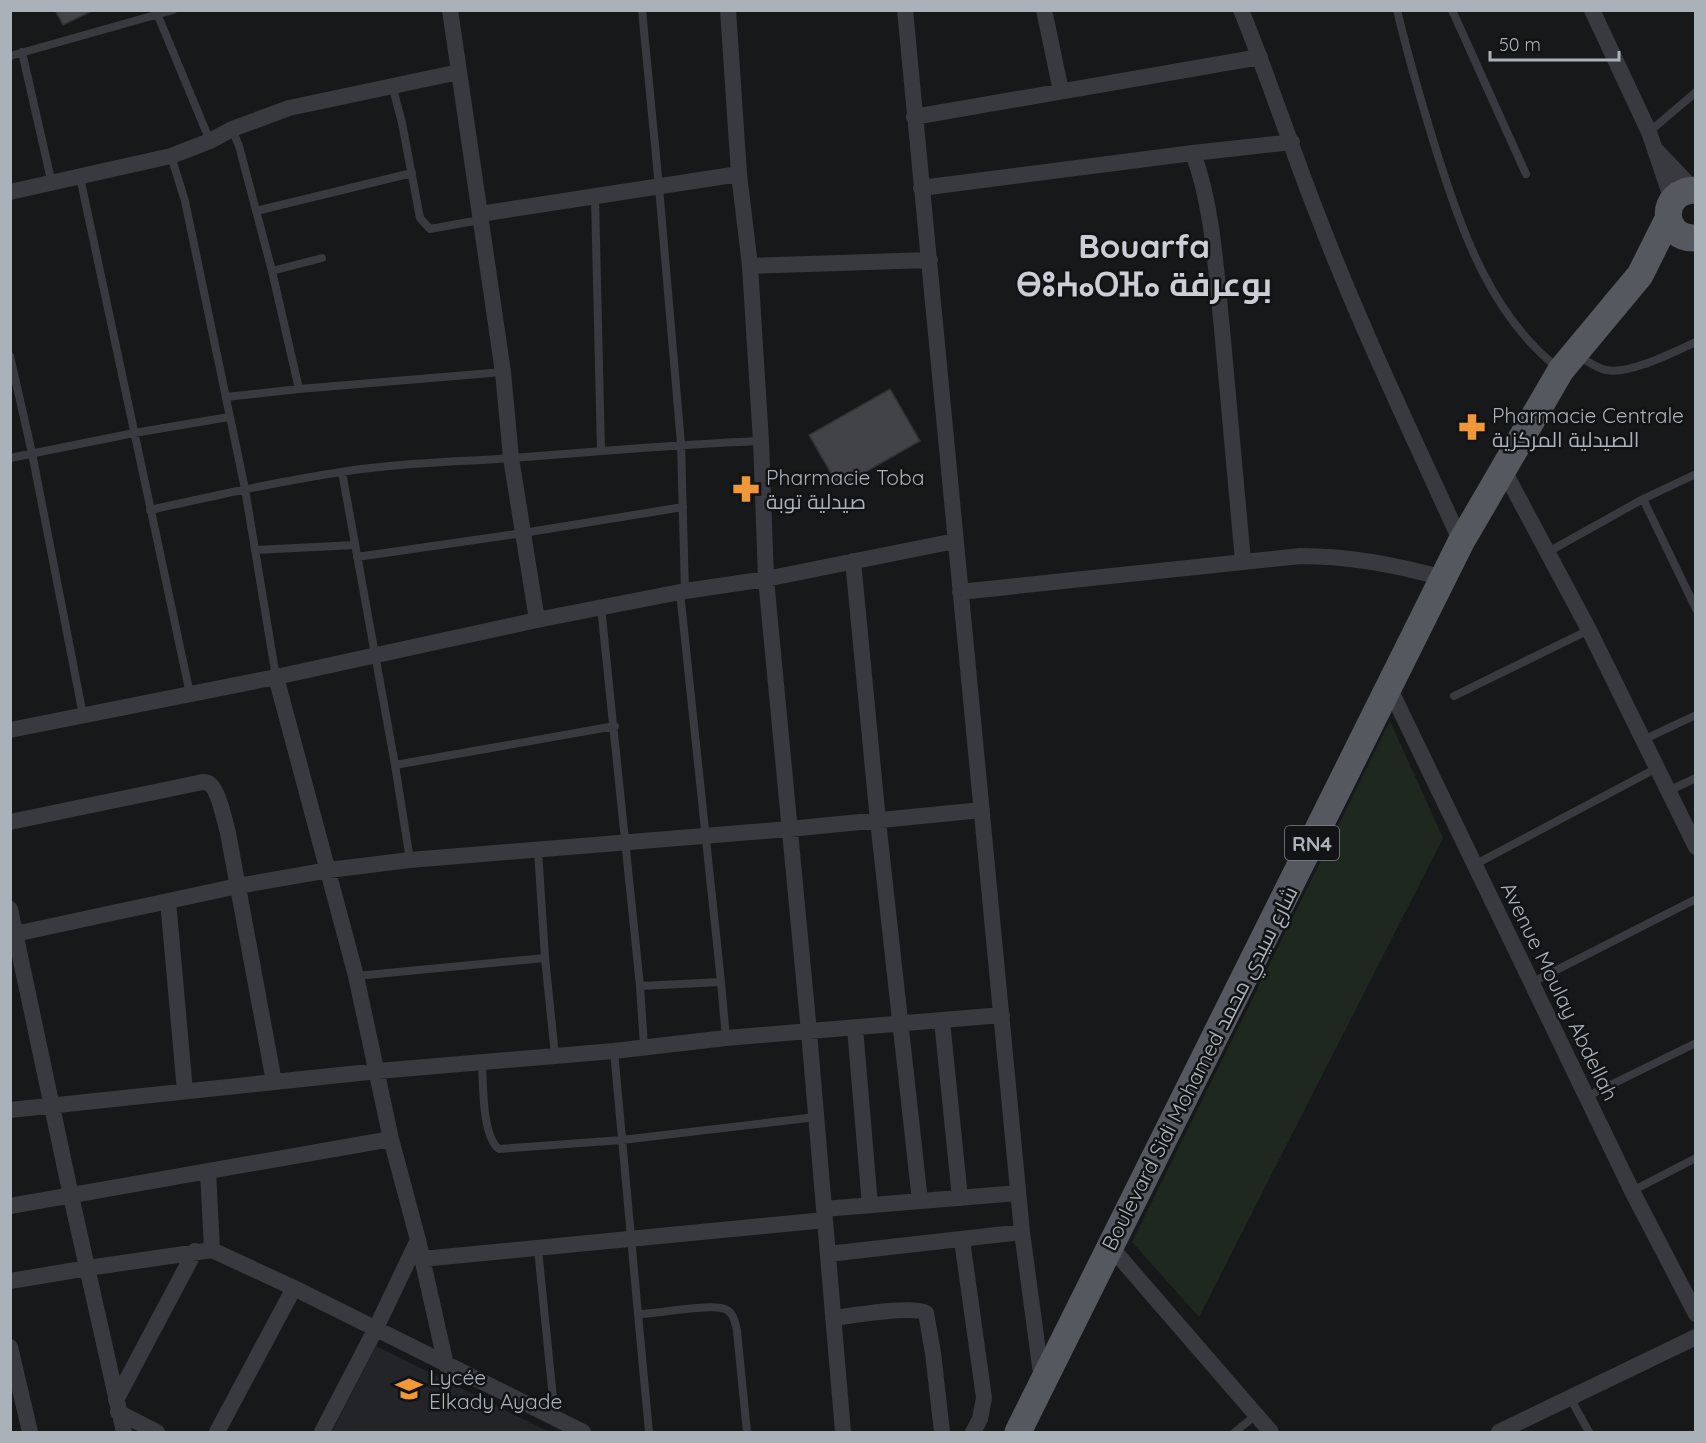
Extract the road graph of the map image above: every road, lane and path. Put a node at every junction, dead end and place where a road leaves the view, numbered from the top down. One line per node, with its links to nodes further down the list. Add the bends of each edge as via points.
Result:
1 (173, 10): 11 (lane)
2 (450, 10): 15 (street)
3 (642, 10): 32 (lane)
4 (728, 10): 28 (street)
5 (905, 10): 19 (street)
6 (1044, 10): 17 (street)
7 (1241, 10): 14 (street)
8 (1397, 10): 47 (lane, via 1414,78 1471,250 1519,330 1537,350)
9 (1452, 10): 29 (lane)
10 (1592, 10): 21 (street)
11 (157, 13): 12 (lane); 22 (lane)
12 (22, 52): 13 (lane); 31 (lane)
13 (10, 56)
14 (1260, 57): 17 (street); 23 (street)
15 (459, 72): 16 (street); 38 (street)
16 (392, 85): 20 (street, via 290,108); 27 (lane)
17 (1061, 91): 19 (street)
18 (1695, 92): 21 (lane)
19 (914, 117): 33 (street)
20 (232, 129): 22 (street); 37 (lane)
21 (1648, 132): 24 (street)
22 (210, 141): 26 (street)
23 (1292, 142): 25 (street); 68 (street, via 1349,290)
24 (1655, 149): 36 (street); 36 (street)
25 (1193, 153): 33 (street); 74 (street, via 1207,206 1217,278)
26 (171, 156): 30 (street); 50 (lane, via 185,201)
27 (412, 173): 37 (lane); 38 (lane, via 420,218 429,228)
28 (739, 174): 32 (street); 42 (street)
29 (1526, 174)
30 (80, 177): 31 (street); 52 (lane)
31 (52, 184): 34 (street)
32 (659, 187): 35 (street); 54 (lane)
33 (921, 188): 41 (street)
34 (10, 192)
35 (595, 198): 38 (street); 55 (lane)
36 (1682, 200): 39 (main road, RN4, via 1676,233); 44 (main road, RN4)
37 (256, 211): 43 (lane)
38 (480, 217): 48 (street)
39 (1694, 239): 44 (main road, RN4)
40 (322, 258): 43 (lane)
41 (930, 260): 42 (street); 67 (street)
42 (750, 266): 53 (street)
43 (272, 271): 49 (lane)
44 (1640, 275): 47 (main road, Boulevard Sidi Mohamed شارع سيدي محمد / RN4)
45 (1695, 342): 47 (lane, via 1618,371)
46 (10, 356): 56 (lane)
47 (1567, 362): 59 (main road, Boulevard Sidi Mohamed شارع سيدي محمد / RN4)
48 (503, 372): 49 (lane); 58 (street)
49 (299, 389): 50 (lane)
50 (226, 397): 51 (lane)
51 (229, 417): 52 (lane); 62 (lane)
52 (134, 433): 56 (lane); 65 (lane)
53 (761, 441): 54 (lane); 76 (street)
54 (681, 444): 55 (lane); 64 (lane)
55 (601, 450): 58 (lane)
56 (32, 453): 57 (lane); 88 (lane)
57 (10, 458)
58 (511, 458): 60 (lane, via 412,463); 66 (street)
59 (1503, 469): 68 (main road, Boulevard Sidi Mohamed شارع سيدي محمد / RN4); 71 (street)
60 (342, 472): 62 (lane); 69 (lane)
61 (1695, 474): 63 (lane)
62 (245, 489): 65 (lane); 70 (lane)
63 (1643, 499): 71 (lane); 80 (lane)
64 (683, 507): 66 (lane); 77 (lane)
65 (150, 510): 86 (lane)
66 (523, 533): 72 (lane); 81 (street)
67 (955, 541): 73 (street); 78 (street)
68 (1461, 542): 75 (main road, Boulevard Sidi Mohamed شارع سيدي محمد / RN4)
69 (355, 544): 70 (lane); 72 (lane)
70 (255, 550): 84 (lane)
71 (1548, 552): 82 (street)
72 (357, 557): 83 (lane)
73 (853, 561): 76 (street); 98 (street)
74 (1243, 561): 75 (street, via 1346,557); 78 (street)
75 (1444, 578): 85 (main road, Boulevard Sidi Mohamed شارع سيدي محمد / RN4)
76 (766, 579): 77 (street); 100 (street)
77 (682, 591): 79 (street); 101 (lane)
78 (960, 592): 97 (street)
79 (601, 607): 81 (street); 90 (lane)
80 (1695, 609)
81 (537, 620): 83 (street)
82 (1589, 630): 87 (lane); 92 (street)
83 (375, 655): 84 (street); 93 (lane)
84 (276, 677): 86 (street); 107 (street)
85 (1389, 687): 106 (street, Avenue Moulay Abdellah); 152 (main road, Boulevard Sidi Mohamed شارع سيدي محمد / RN4)
86 (190, 694): 88 (street)
87 (1454, 696)
88 (83, 715): 91 (street)
89 (1695, 715): 92 (lane)
90 (615, 726): 93 (lane); 102 (lane)
91 (10, 730)
92 (1643, 740): 94 (street)
93 (395, 765): 105 (lane)
94 (1657, 768): 96 (street); 106 (lane)
95 (1695, 778): 96 (lane)
96 (1668, 791): 103 (street)
97 (982, 810): 98 (street); 118 (street)
98 (878, 821): 100 (street); 120 (street)
99 (10, 822): 108 (street, via 204,782 212,786 222,811)
100 (789, 829): 101 (street); 122 (street)
101 (705, 837): 102 (street); 115 (lane)
102 (626, 842): 104 (street); 117 (lane)
103 (1695, 847)
104 (538, 850): 105 (street); 113 (lane)
105 (411, 860): 107 (street)
106 (1474, 865): 116 (street, Avenue Moulay Abdellah)
107 (329, 870): 108 (street); 114 (street)
108 (238, 886): 110 (street); 130 (street)
109 (1695, 899): 116 (lane)
110 (168, 901): 112 (street); 131 (street)
111 (10, 909): 112 (street)
112 (13, 934): 133 (street)
113 (545, 958): 114 (lane); 127 (lane)
114 (356, 976): 129 (street)
115 (721, 982): 117 (lane); 123 (lane)
116 (1531, 983): 132 (street, Avenue Moulay Abdellah)
117 (640, 986): 125 (lane)
118 (1002, 1015): 119 (street); 141 (street)
119 (942, 1021): 120 (street); 143 (street)
120 (900, 1025): 121 (street); 144 (street)
121 (855, 1028): 122 (street); 145 (street)
122 (809, 1032): 123 (street); 135 (street)
123 (726, 1038): 125 (street)
124 (1695, 1043): 132 (lane)
125 (644, 1046): 126 (street)
126 (614, 1051): 127 (street); 137 (lane)
127 (555, 1055): 128 (street)
128 (482, 1061): 129 (street); 137 (lane, via 490,1138 499,1149)
129 (378, 1071): 130 (street); 136 (street)
130 (274, 1082): 131 (street)
131 (185, 1091): 133 (street)
132 (1586, 1097): 140 (street, Avenue Moulay Abdellah)
133 (51, 1105): 134 (street); 142 (street)
134 (10, 1110)
135 (816, 1117): 137 (lane); 147 (street)
136 (392, 1139): 139 (street); 150 (street)
137 (622, 1140): 149 (lane)
138 (1695, 1158): 140 (lane)
139 (208, 1171): 142 (street); 154 (street)
140 (1632, 1191): 161 (street, Avenue Moulay Abdellah)
141 (1018, 1193): 143 (street); 148 (street)
142 (71, 1196): 146 (street); 157 (street)
143 (960, 1198): 144 (street)
144 (920, 1201): 145 (street)
145 (870, 1205): 147 (street)
146 (10, 1206)
147 (824, 1214): 149 (street); 155 (street)
148 (1022, 1232): 151 (street); 167 (street)
149 (632, 1239): 153 (street); 160 (lane)
150 (418, 1240): 156 (street); 163 (street)
151 (962, 1240): 155 (street); 181 (street, via 984,1398)
152 (1110, 1246): 167 (main road, Boulevard Sidi Mohamed شارع سيدي محمد / RN4); 169 (street)
153 (538, 1249): 156 (street); 170 (lane)
154 (203, 1251): 157 (street); 159 (street); 171 (street)
155 (828, 1254): 162 (street)
156 (422, 1260): 166 (street)
157 (88, 1268): 158 (street); 171 (street)
158 (10, 1281)
159 (294, 1288): 163 (street); 174 (street)
160 (638, 1314): 177 (lane); 178 (lane, via 709,1307 728,1310 735,1321)
161 (1695, 1314)
162 (833, 1318): 179 (street); 180 (street, via 910,1310 926,1313)
163 (375, 1330): 166 (street); 175 (street)
164 (1695, 1337): 168 (street)
165 (10, 1347): 172 (street)
166 (446, 1365): 170 (street)
167 (1042, 1382): 182 (main road, Boulevard Sidi Mohamed شارع سيدي محمد / RN4)
168 (1570, 1398): 185 (street); 186 (lane)
169 (1256, 1415): 183 (lane); 184 (street)
170 (555, 1419): 176 (street)
171 (118, 1420): 173 (street)
172 (30, 1432)
173 (157, 1432)
174 (217, 1432)
175 (322, 1432)
176 (583, 1432)
177 (649, 1432)
178 (747, 1432)
179 (843, 1432)
180 (942, 1432)
181 (973, 1432)
182 (1018, 1432)
183 (1235, 1432)
184 (1271, 1432)
185 (1499, 1432)
186 (1588, 1432)

